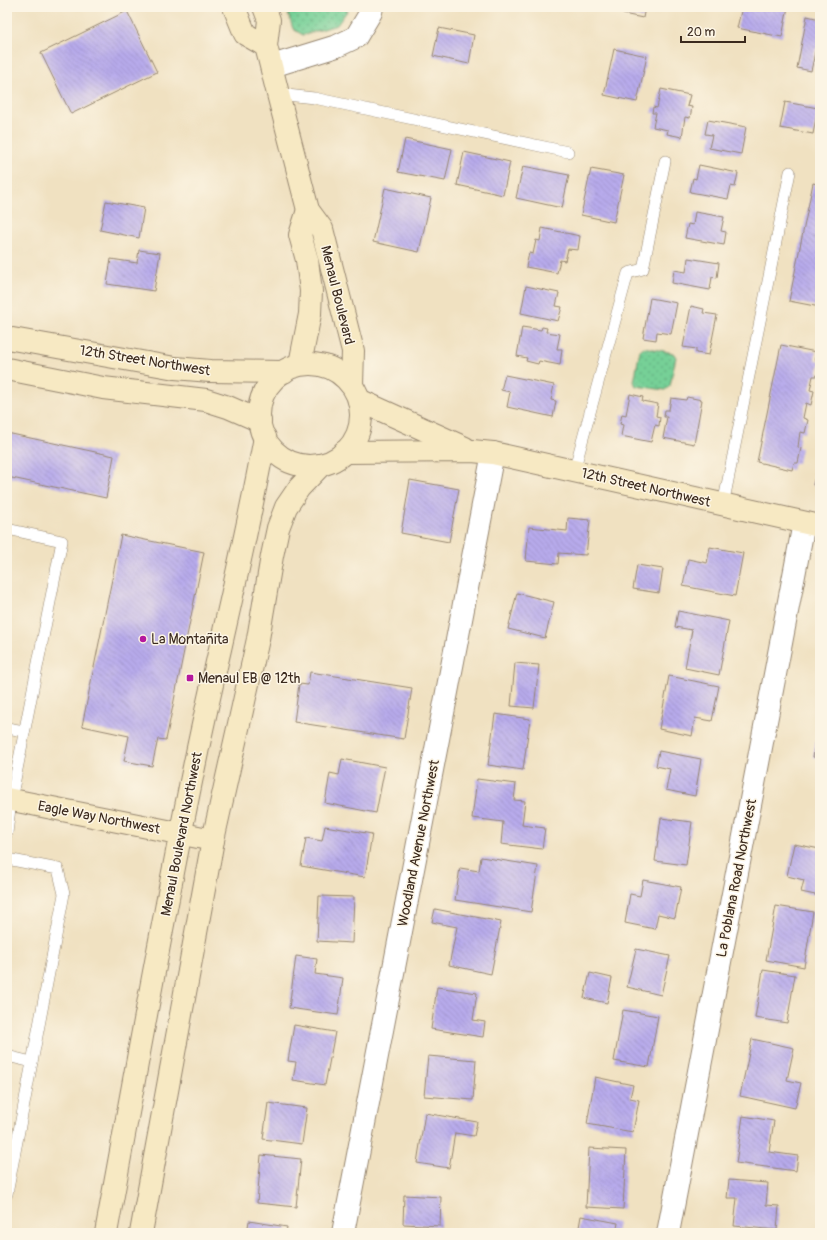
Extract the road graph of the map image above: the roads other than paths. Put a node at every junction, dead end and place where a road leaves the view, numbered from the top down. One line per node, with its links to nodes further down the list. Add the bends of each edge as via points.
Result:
1 (234, 7): 4 (main road, via 245,34)
2 (264, 7): 4 (main road, via 269,20)
3 (372, 7): 5 (street, via 356,37 337,46)
4 (266, 46): 5 (main road, Menaul Boulevard)
5 (272, 66): 6 (main road, Menaul Boulevard)
6 (278, 94): 7 (lane, via 314,98); 10 (main road, Menaul Boulevard)
7 (568, 152)
8 (665, 161): 19 (lane, via 643,269 628,273)
9 (790, 172): 20 (lane)
10 (308, 210): 12 (main road, Menaul Boulevard, via 300,235 307,260 310,314); 14 (main road, Menaul Boulevard, via 322,229 353,351)
11 (7, 338): 12 (main road, 12th Street Northwest, via 175,368 210,371)
12 (292, 368): 14 (main road, via 308,363 325,366 340,373); 15 (main road, via 278,376 267,388 261,404)
13 (7, 369): 15 (main road, via 103,388 206,400 228,408)
14 (356, 392): 16 (main road, via 361,417 358,433); 17 (main road, 12th Street Northwest)
15 (262, 429): 18 (main road, via 275,451 288,461 304,465); 27 (main road, Menaul Boulevard Northwest, via 254,497)
16 (344, 452): 17 (main road, 12th Street Northwest); 18 (main road)
17 (482, 452): 19 (main road, 12th Street Northwest); 35 (street, Woodland Avenue Northwest)
18 (321, 465): 28 (main road, via 286,507 278,528 258,639)
19 (574, 471): 20 (main road, 12th Street Northwest)
20 (723, 505): 21 (main road, 12th Street Northwest)
21 (812, 525): 36 (street, La Poblana Road Northwest)
22 (7, 529): 24 (lane, via 62,541)
23 (7, 728): 24 (lane)
24 (24, 731): 25 (lane)
25 (9, 799): 26 (lane); 27 (main road, Eagle Way Northwest)
26 (7, 833)
27 (181, 833): 28 (main road, Eagle Way Northwest); 33 (main road, Menaul Boulevard Northwest)
28 (214, 840): 34 (main road)
29 (7, 860): 31 (lane, via 58,868 64,894)
30 (7, 1056): 31 (lane)
31 (32, 1062): 32 (lane)
32 (7, 1194)
33 (106, 1233)
34 (141, 1233)
35 (343, 1233)
36 (668, 1233)

